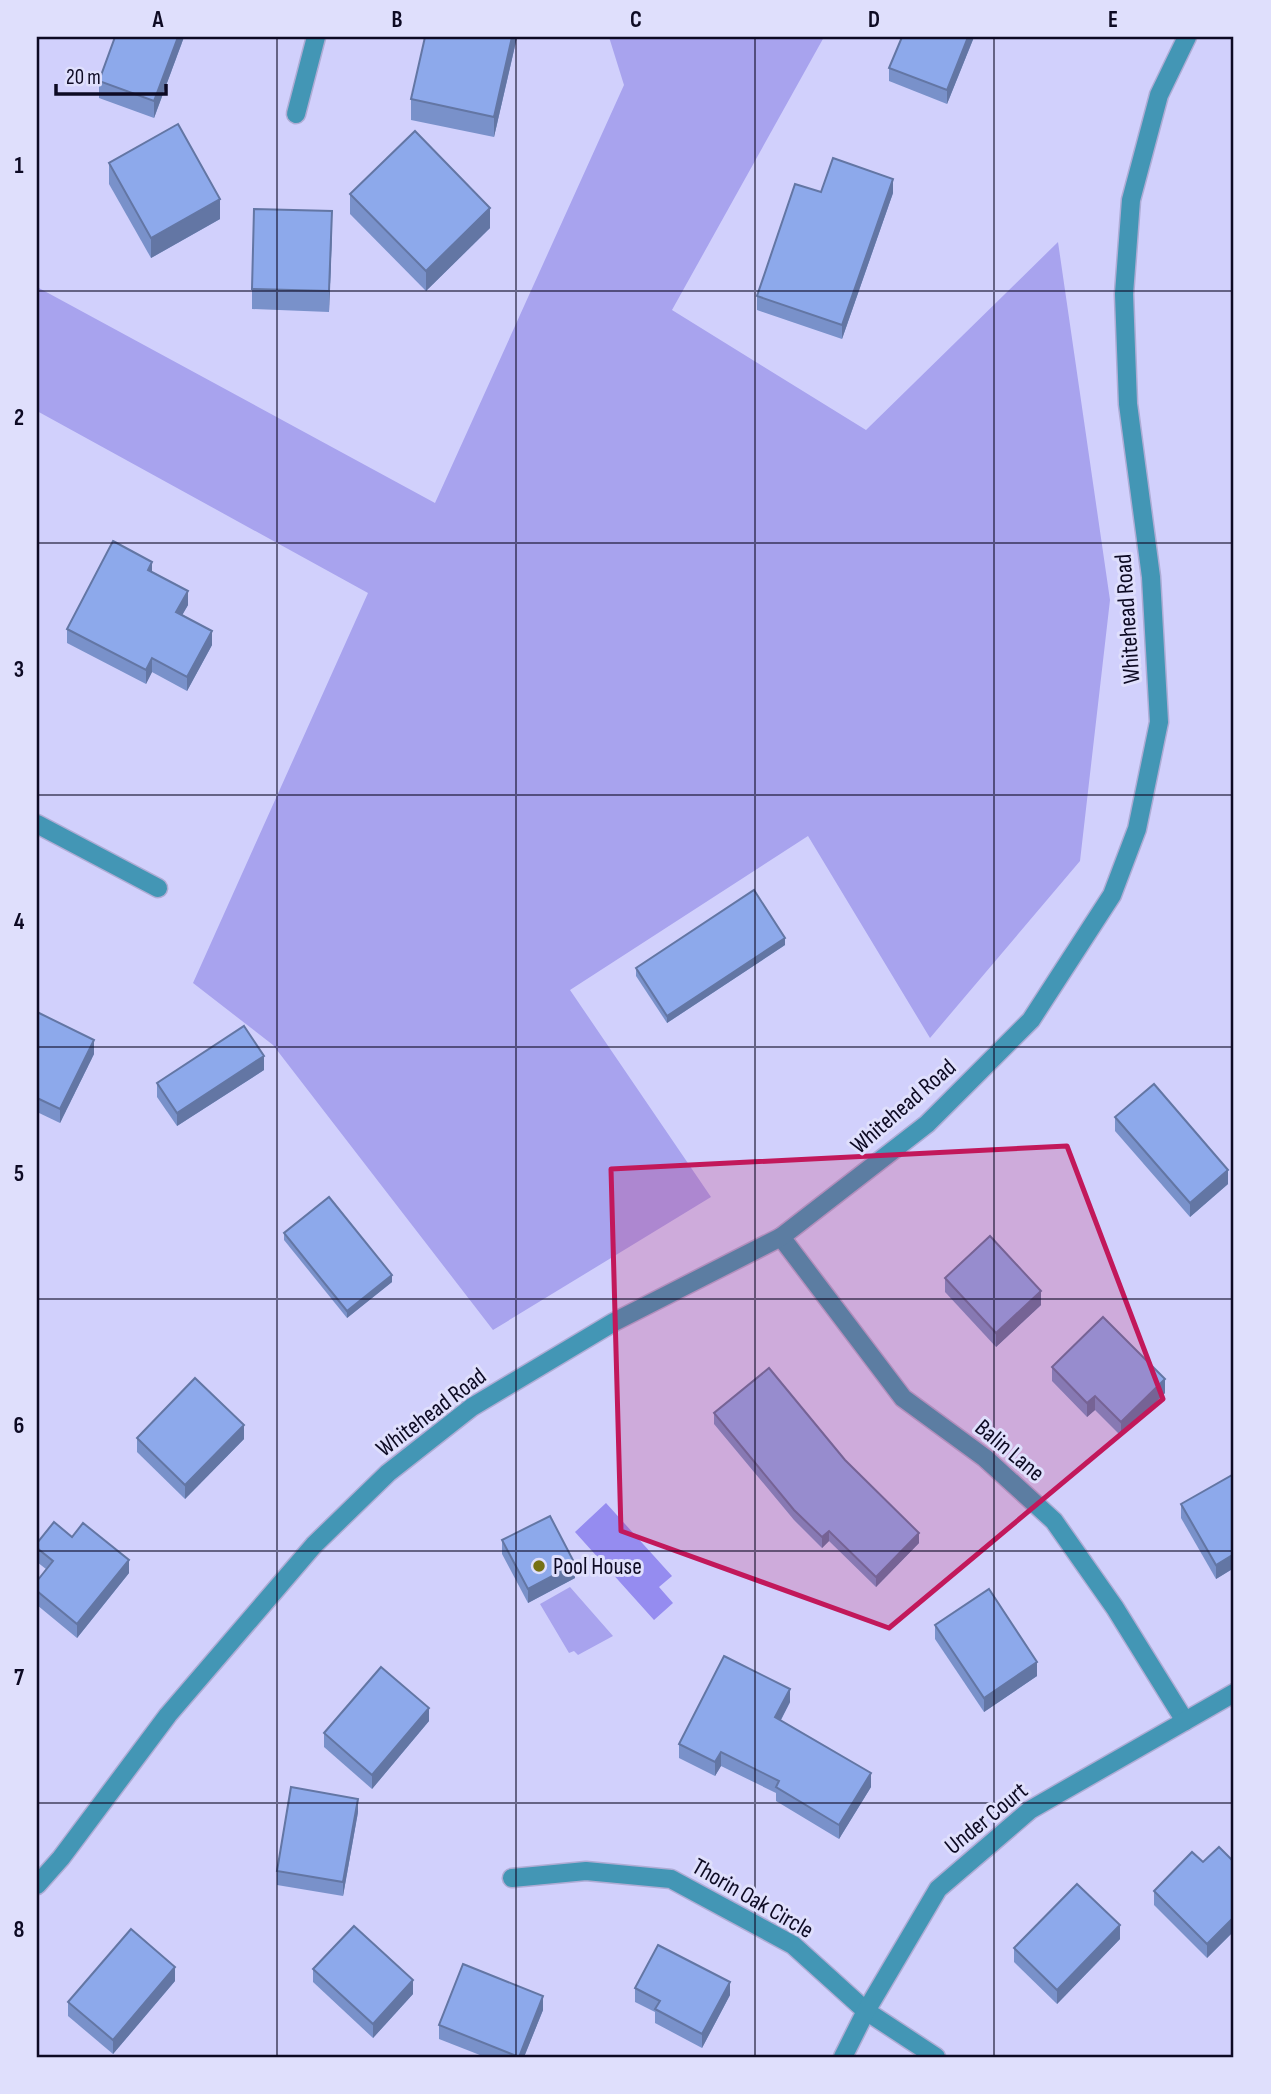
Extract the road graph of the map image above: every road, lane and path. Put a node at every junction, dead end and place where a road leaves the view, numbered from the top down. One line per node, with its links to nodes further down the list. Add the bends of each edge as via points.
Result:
1 (316, 37): 3 (street)
2 (1187, 37): 6 (street, Whitehead Road, via 1158,95 1131,200 1124,295 1128,404 1151,578 1159,722 1137,829 1112,895 1031,1020 927,1124)
3 (296, 114)
4 (37, 824): 5 (street)
5 (158, 888)
6 (781, 1237): 8 (street, Balin Lane, via 903,1398 985,1458 1054,1521); 10 (street, Whitehead Road, via 614,1322 472,1407 388,1473 314,1545 187,1693)
7 (1234, 1693): 8 (street, Under Court)
8 (1185, 1721): 11 (street, Under Court, via 1030,1810 938,1889)
9 (512, 1878): 11 (street, Thorin Oak Circle, via 586,1871 671,1879 793,1945)
10 (37, 1885)
11 (866, 2011): 12 (street, Under Court); 13 (street, Thorin Oak Circle)
12 (843, 2057)
13 (936, 2057)

